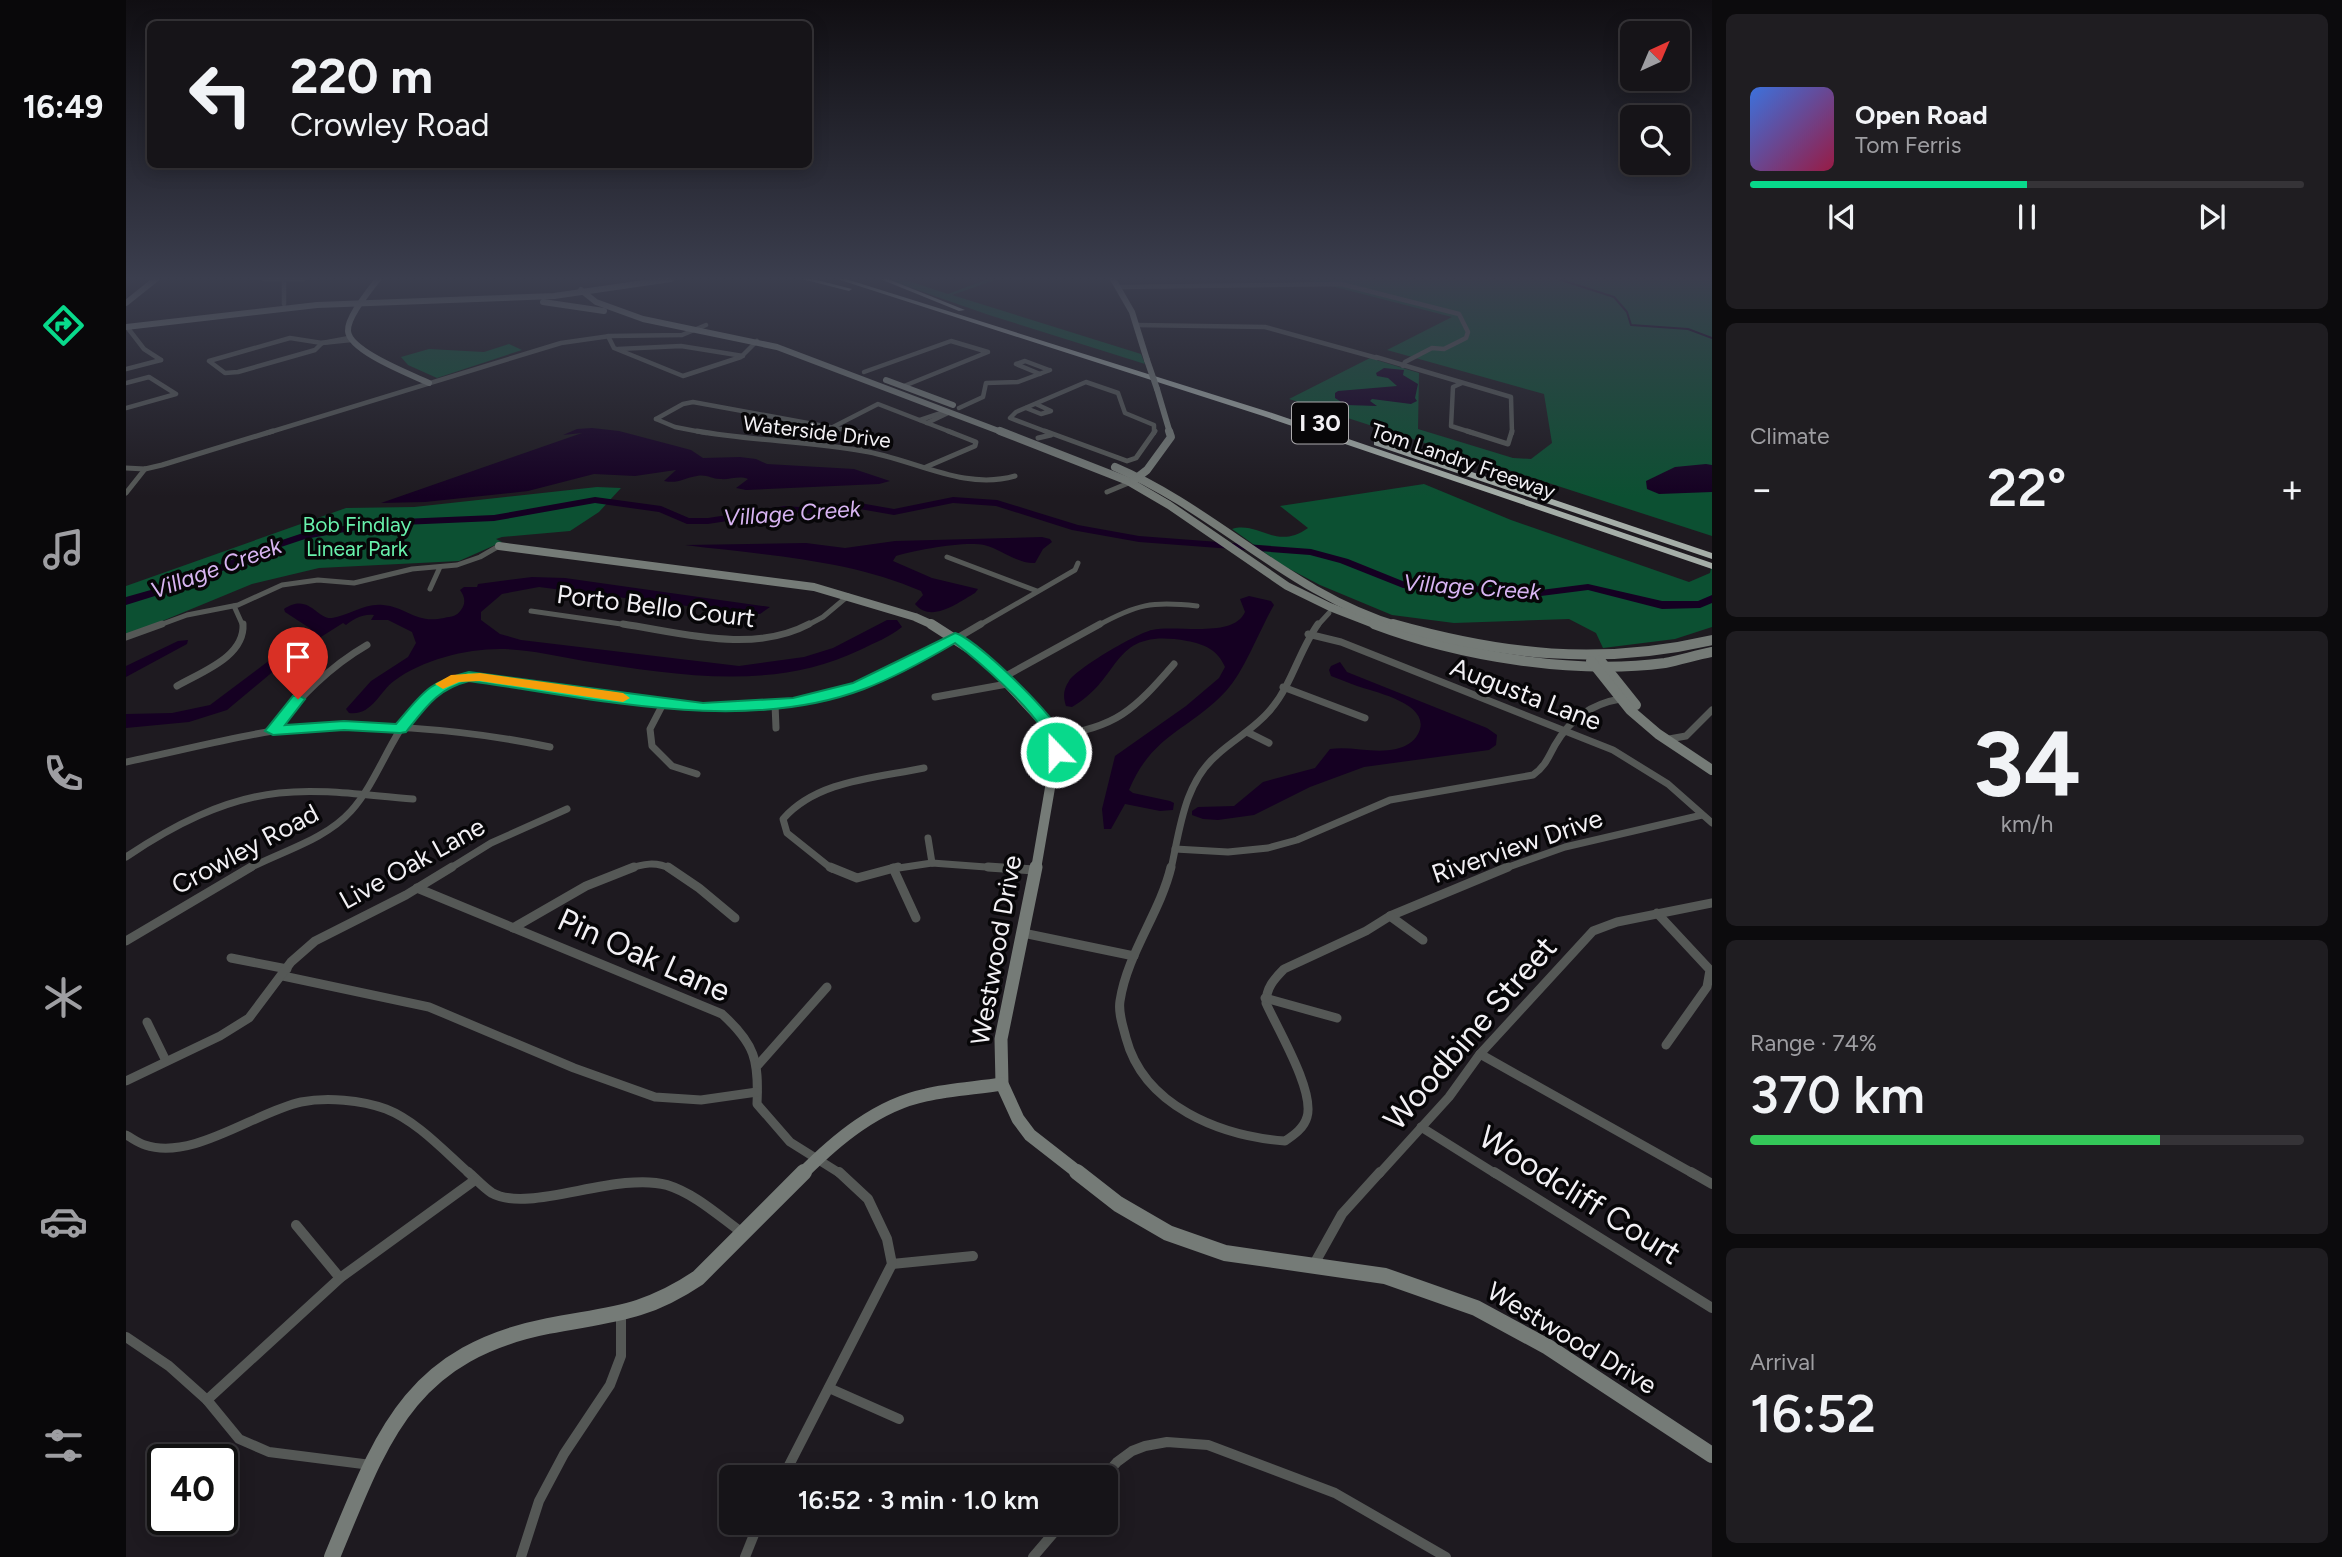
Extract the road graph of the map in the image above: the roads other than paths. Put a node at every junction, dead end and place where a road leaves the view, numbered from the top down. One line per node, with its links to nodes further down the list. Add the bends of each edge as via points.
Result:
1 (148, 352): 20 (street, via 161,360)
2 (242, 352): 3 (street, via 209,361 232,373)
3 (311, 352)
4 (366, 352): 25 (main road)
5 (533, 352): 25 (street)
6 (624, 352): 18 (street, via 683,376)
7 (718, 352): 18 (street)
8 (747, 352): 18 (street)
9 (787, 352): 23 (main road)
10 (806, 352): 21 (main road)
11 (921, 352): 21 (street)
12 (987, 352): 27 (street)
13 (1069, 352): 48 (highway, Tom Landry Freeway / I 30)
14 (1091, 352): 48 (highway, Tom Landry Freeway / I 30, via 1322,424)
15 (1145, 352): 37 (main road, bridge)
16 (1353, 352): 19 (street)
17 (1425, 352): 19 (street)
18 (743, 356)
19 (1403, 366): 26 (street)
20 (126, 369)
21 (864, 372): 23 (main road); 27 (main road)
22 (1040, 374): 22 (street, via 1050,370 1025,361 1016,364); 30 (street, via 1018,382 986,383 983,397)
23 (856, 376): 32 (main road)
24 (126, 383): 29 (street, via 149,377 176,394)
25 (429, 383): 43 (street)
26 (1462, 383): 26 (street, via 1453,387 1451,426 1508,444 1511,397)
27 (904, 386): 30 (main road)
28 (1035, 404): 31 (street); 31 (street, via 1051,411 1041,414); 36 (street, via 1087,382 1118,393 1125,413)
29 (126, 408)
30 (959, 408): 32 (main road); 38 (main road)
31 (1025, 408): 38 (street, via 1010,418)
32 (948, 411): 33 (street); 34 (street); 45 (main road)
33 (920, 420): 34 (street); 35 (street, via 874,405)
34 (927, 423): 40 (street, via 976,442)
35 (834, 427): 39 (street, via 868,435); 39 (street, Waterside Drive, via 693,402 656,419 711,435)
36 (1155, 427): 37 (street); 38 (street, via 1144,449 1127,461)
37 (1170, 427): 42 (main road, via 1171,437)
38 (1040, 433): 45 (main road)
39 (860, 450): 40 (street, Waterside Drive)
40 (926, 467): 44 (street, Waterside Drive, via 966,478 1003,481)
41 (126, 468): 43 (street)
42 (1148, 468): 45 (main road); 46 (main road)
43 (145, 469): 47 (street)
44 (1015, 476)
45 (1132, 478): 46 (main road); 68 (main road, via 1252,563 1324,604 1409,636 1510,657)
46 (1157, 486): 68 (main road, via 1268,563 1363,613 1496,648)
47 (126, 493)
48 (1661, 543): 50 (highway, Tom Landry Freeway / I 30); 54 (highway, Tom Landry Freeway / I 30)
49 (499, 546): 53 (street, via 470,562); 57 (main road, via 789,582)
50 (1712, 556)
51 (947, 557): 56 (street)
52 (1077, 563): 56 (street, Crowley Road, via 1075,570)
53 (440, 566): 55 (street); 58 (street, via 350,583 290,583)
54 (1712, 566)
55 (430, 589)
56 (1037, 591): 64 (street, Crowley Road)
57 (849, 595): 60 (street, Porto Bello Court, via 804,627 759,639 720,638); 64 (main road, via 915,617)
58 (234, 606): 63 (street, via 187,615); 71 (street, via 244,632 238,649)
59 (1197, 606): 70 (street, via 1161,602 1128,609)
60 (531, 611)
61 (1329, 613): 62 (street)
62 (1308, 635): 72 (street); 82 (street, Augusta Lane, via 1341,642)
63 (126, 637)
64 (955, 637): 70 (main road, via 984,658); 76 (street, Crowley Road, via 858,686)
65 (1712, 640): 68 (main road)
66 (367, 645): 81 (street, via 332,667)
67 (1712, 652): 68 (main road, via 1665,662)
68 (1596, 661): 74 (main road); 85 (main road)
69 (1174, 664): 84 (street, via 1121,719 1095,730)
70 (1004, 681): 73 (street); 84 (main road)
71 (177, 686)
72 (1283, 687): 78 (street); 83 (street, via 1274,706)
73 (935, 697)
74 (1619, 699): 82 (street, via 1592,705); 85 (main road)
75 (663, 704): 76 (street, Crowley Road, via 703,708); 80 (street, Crowley Road, via 469,676 445,682 433,691); 91 (street, via 650,730 654,748 666,762)
76 (775, 704): 79 (street)
77 (1712, 710): 85 (street, via 1686,736)
78 (1365, 718)
79 (776, 728)
80 (400, 729): 81 (street, via 344,725); 87 (street, via 507,738); 92 (street, Crowley Road)
81 (273, 731): 88 (street)
82 (1563, 731): 95 (street, Augusta Lane, via 1633,761); 98 (street, via 1545,767 1533,775 1406,796 1254,851)
83 (1247, 732): 86 (street); 98 (street, via 1199,774)
84 (1054, 736): 102 (main road, Westwood Drive, via 1056,752)
85 (1669, 739): 90 (main road)
86 (1269, 743)
87 (550, 747)
88 (126, 762)
89 (923, 768): 101 (street, via 822,791 796,803 783,819 787,833 833,869 857,878)
90 (1712, 771)
91 (697, 774)
92 (363, 796): 93 (street); 99 (street, via 300,792 251,799 169,829); 112 (street, Crowley Road, via 337,824 317,837 208,889)
93 (413, 799)
94 (568, 809): 103 (street, Live Oak Lane, via 499,839)
95 (1702, 815): 96 (street, Augusta Lane); 106 (street, Riverview Drive, via 1565,847)
96 (1712, 823)
97 (928, 838): 100 (street)
98 (1175, 849): 113 (street, via 1167,884)
99 (126, 857)
100 (932, 863): 101 (street); 102 (street)
101 (892, 868): 108 (street)
102 (1034, 870): 110 (main road, Westwood Drive)
103 (417, 888): 109 (street, Pin Oak Lane); 115 (street, Live Oak Lane, via 315,941)
104 (1712, 902): 105 (street, Woodbine Street)
105 (1657, 913): 120 (street, via 1711,975); 121 (street, Woodbine Street, via 1592,931)
106 (1390, 916): 111 (street); 117 (street, Riverview Drive, via 1284,969)
107 (735, 918): 109 (street, via 665,865 649,863 601,880)
108 (916, 918)
109 (513, 928): 123 (street, Pin Oak Lane, via 722,1014 749,1041)
110 (1023, 933): 113 (street); 125 (main road, Westwood Drive, via 1001,1039)
111 (1423, 940)
112 (126, 941)
113 (1134, 956): 117 (street, via 1120,1012 1144,1080 1182,1108 1229,1129 1285,1141 1304,1125 1308,1108)
114 (231, 958): 115 (street)
115 (285, 972): 122 (street, Live Oak Lane, via 249,1018); 126 (street, via 418,1004 655,1097 701,1100)
116 (827, 987): 123 (street)
117 (1265, 998): 118 (street)
118 (1337, 1018)
119 (147, 1022): 122 (street)
120 (1666, 1045)
121 (1480, 1055): 127 (street, Woodbine Street); 131 (street)
122 (166, 1061): 124 (street, Live Oak Lane)
123 (758, 1065): 126 (street, Pin Oak Lane)
124 (126, 1081)
125 (1002, 1084): 129 (main road, via 924,1095 893,1106 856,1126); 136 (main road, Westwood Drive, via 1031,1136 1084,1180 1143,1219 1225,1253)
126 (757, 1092): 129 (street, Pin Oak Lane, via 757,1104 790,1142)
127 (1421, 1127): 136 (street, Woodbine Street, via 1342,1214); 138 (street, Woodcliff Court)
128 (126, 1135): 130 (street, via 146,1146 167,1149 210,1138 303,1102 344,1102 389,1109)
129 (818, 1158): 133 (main road); 135 (street, Pin Oak Lane, via 867,1199 887,1239)
130 (475, 1180): 133 (street, via 494,1194 539,1199 627,1182 667,1185); 137 (street)
131 (1712, 1184)
132 (296, 1225): 137 (street)
133 (744, 1234): 139 (main road, via 680,1291)
134 (972, 1256): 135 (street)
135 (892, 1265): 141 (street)
136 (1312, 1266): 144 (main road, Westwood Drive, via 1385,1276 1476,1308 1548,1347)
137 (340, 1278): 142 (street)
138 (1712, 1308)
139 (621, 1314): 145 (main road, via 509,1335 473,1351 425,1386 402,1410); 152 (street, via 621,1356 610,1385 558,1466)
140 (126, 1337): 142 (street, via 169,1366)
141 (829, 1388): 143 (street); 146 (street)
142 (206, 1400): 145 (street, via 239,1439 269,1452)
143 (899, 1419)
144 (1712, 1455)
145 (372, 1465): 151 (main road)
146 (789, 1465)
147 (1114, 1465): 154 (street, via 1145,1446 1167,1442 1208,1445 1335,1493)
148 (754, 1535): 153 (street)
149 (1052, 1535): 150 (street)
150 (1034, 1556)
151 (332, 1557)
152 (521, 1557)
153 (745, 1557)
154 (1446, 1557)

